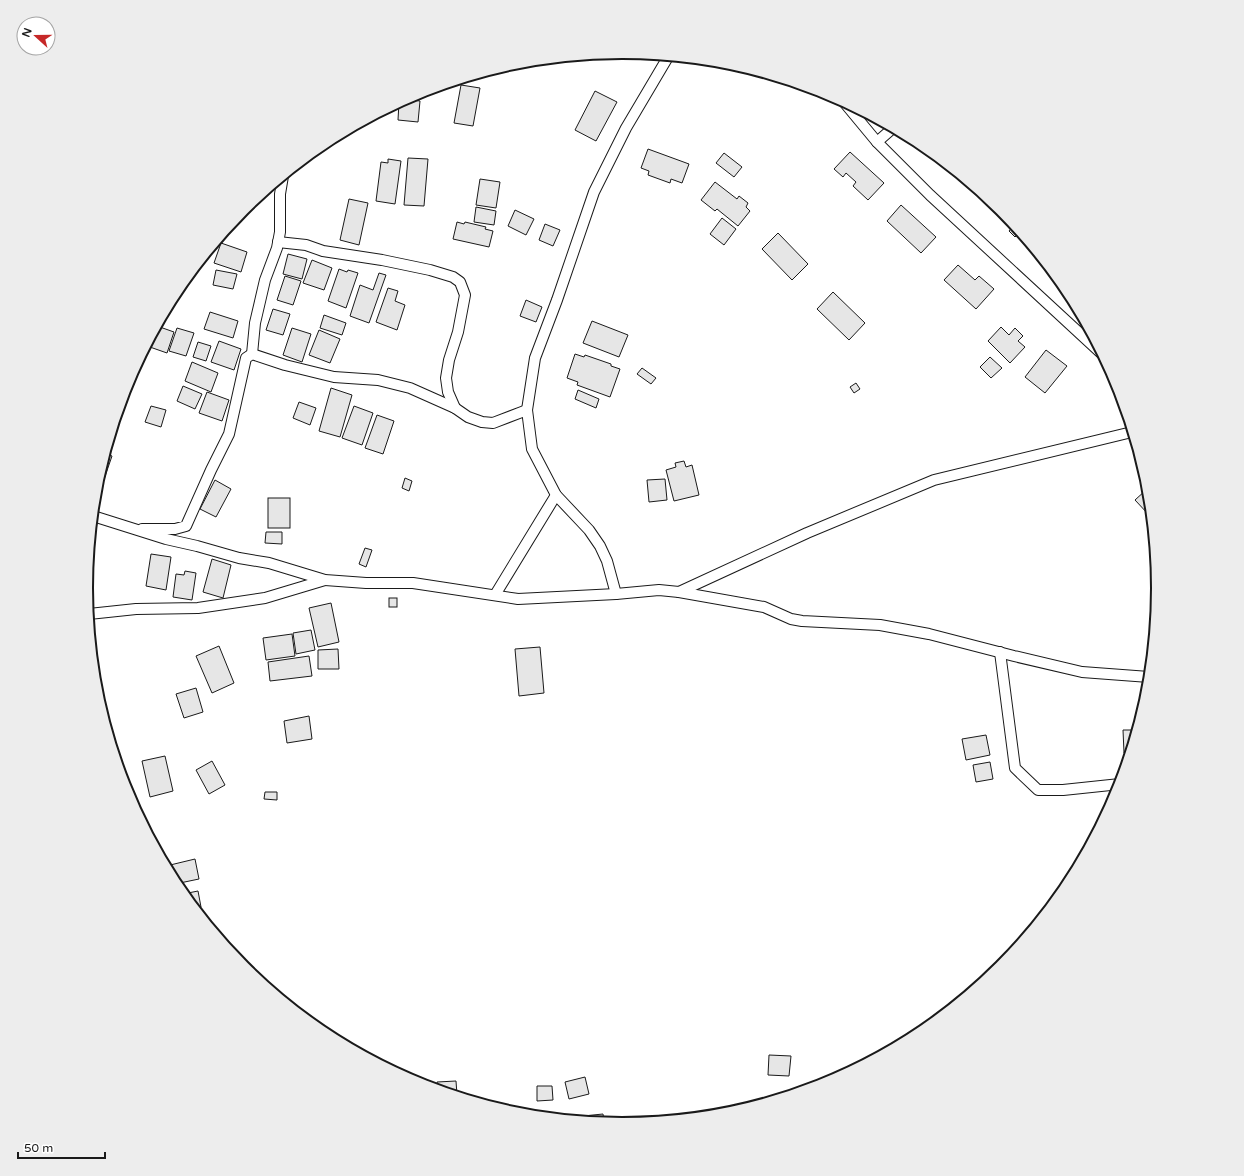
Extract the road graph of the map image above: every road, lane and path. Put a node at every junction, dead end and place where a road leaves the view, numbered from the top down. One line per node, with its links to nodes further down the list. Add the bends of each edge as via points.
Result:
1 (664, 61): 10 (street, via 594,192 535,358)
2 (852, 112): 4 (street)
3 (889, 132): 4 (street)
4 (877, 142): 7 (street, via 930,195)
5 (282, 183): 6 (street)
6 (278, 242): 8 (street, via 265,280 255,323); 9 (street, via 396,263 453,277 460,282 465,295 446,378 448,392)
7 (1089, 341)
8 (252, 354): 9 (street, via 334,377 378,380 410,388); 14 (street, via 246,358 229,434 186,526 175,529)
9 (455, 408): 10 (street, via 468,417 493,423)
10 (527, 410): 12 (street, via 532,449)
11 (1128, 433): 16 (street, via 934,480 807,533)
12 (556, 495): 17 (street, via 589,530 600,546); 18 (street)
13 (98, 518): 14 (street)
14 (136, 530): 15 (street)
15 (325, 580): 18 (street, via 413,583); 19 (street, via 265,598 198,608 136,609)
16 (679, 592): 17 (street, via 659,590); 20 (street, via 764,608 791,619 880,625)
17 (616, 594): 18 (street, via 518,599)
18 (495, 595)
19 (94, 613)
20 (1000, 652): 21 (street, via 1082,672); 22 (street, via 1015,768 1038,790)
21 (1143, 677)
22 (1113, 785)

